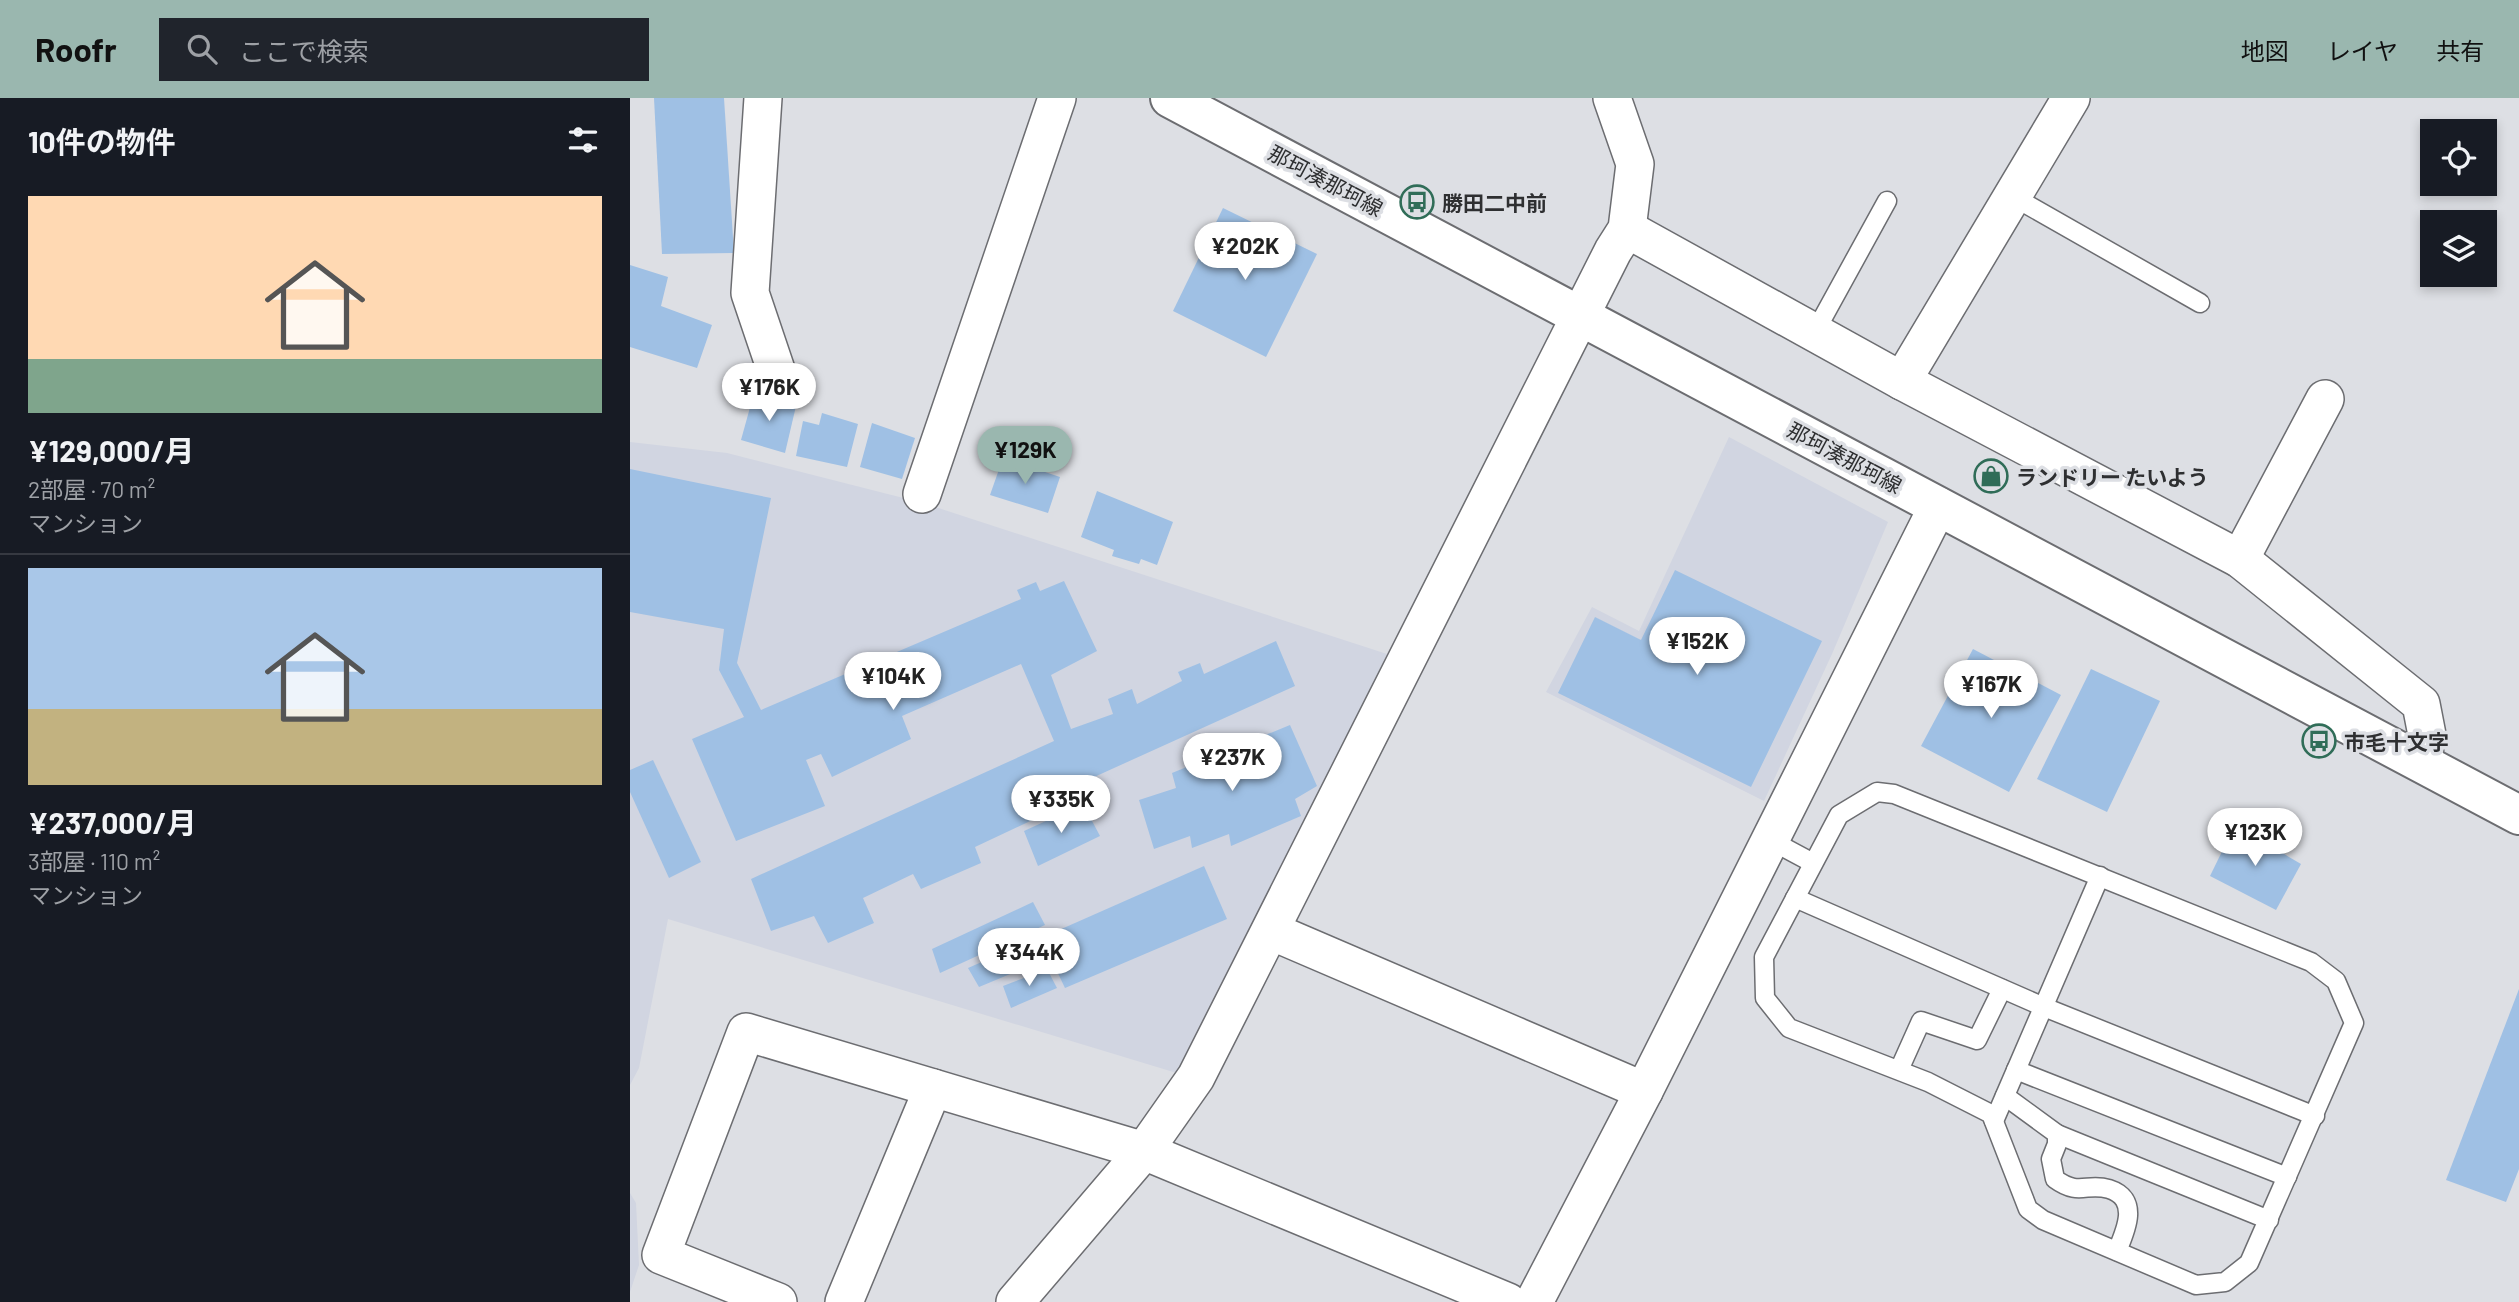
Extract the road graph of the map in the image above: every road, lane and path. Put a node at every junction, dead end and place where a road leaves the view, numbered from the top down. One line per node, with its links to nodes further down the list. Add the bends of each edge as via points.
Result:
1 (763, 98): 12 (street, via 750,293)
2 (1057, 98): 15 (street)
3 (1170, 98): 10 (main road, 那珂湊那珂線)
4 (1612, 98): 8 (street, via 1635,164)
5 (2071, 98): 6 (street)
6 (2012, 196): 9 (lane); 13 (street)
7 (1887, 201): 11 (lane)
8 (1627, 229): 10 (street); 11 (street)
9 (2200, 303)
10 (1581, 316): 16 (main road, 那珂湊那珂線); 24 (street)
11 (1815, 332): 13 (street)
12 (777, 373)
13 (1902, 380): 17 (street)
14 (2325, 399): 17 (street)
15 (922, 494)
16 (1938, 506): 18 (main road, 那珂湊那珂線); 20 (street)
17 (2240, 559): 18 (street, via 2421,704 2427,735)
18 (2422, 763): 19 (main road, 那珂湊那珂線)
19 (2519, 815)
20 (1770, 840): 21 (lane); 30 (street)
21 (1813, 863): 22 (lane, via 1839,815 1877,792 1894,794); 23 (lane)
22 (2100, 876): 26 (lane); 32 (lane, via 2311,962 2336,981 2354,1023)
23 (1795, 898): 25 (lane); 27 (lane, via 1764,957 1765,998 1789,1028)
24 (1271, 931): 30 (street); 35 (street, via 1196,1077)
25 (2002, 989): 26 (lane); 27 (lane, via 1977,1040 1921,1021)
26 (2044, 1007): 28 (lane); 32 (lane)
27 (1899, 1070): 33 (lane, via 1992,1114)
28 (2016, 1070): 31 (lane); 36 (lane)
29 (933, 1088): 35 (street); 39 (street, via 746,1032 660,1255); 40 (street)
30 (1644, 1091): 43 (street)
31 (2005, 1096): 33 (lane); 34 (lane)
32 (2315, 1116): 36 (lane)
33 (1994, 1121): 38 (lane, via 2028,1209 2043,1220)
34 (2057, 1134): 37 (lane); 38 (lane, via 2051,1159 2055,1179 2067,1188 2109,1189 2130,1211)
35 (1144, 1151): 41 (street); 42 (street)
36 (2287, 1177): 37 (lane)
37 (2269, 1220): 38 (lane, via 2249,1263 2225,1282 2196,1285)
38 (2117, 1251)
39 (778, 1302)
40 (844, 1302)
41 (1015, 1302)
42 (1508, 1302)
43 (1534, 1302)

